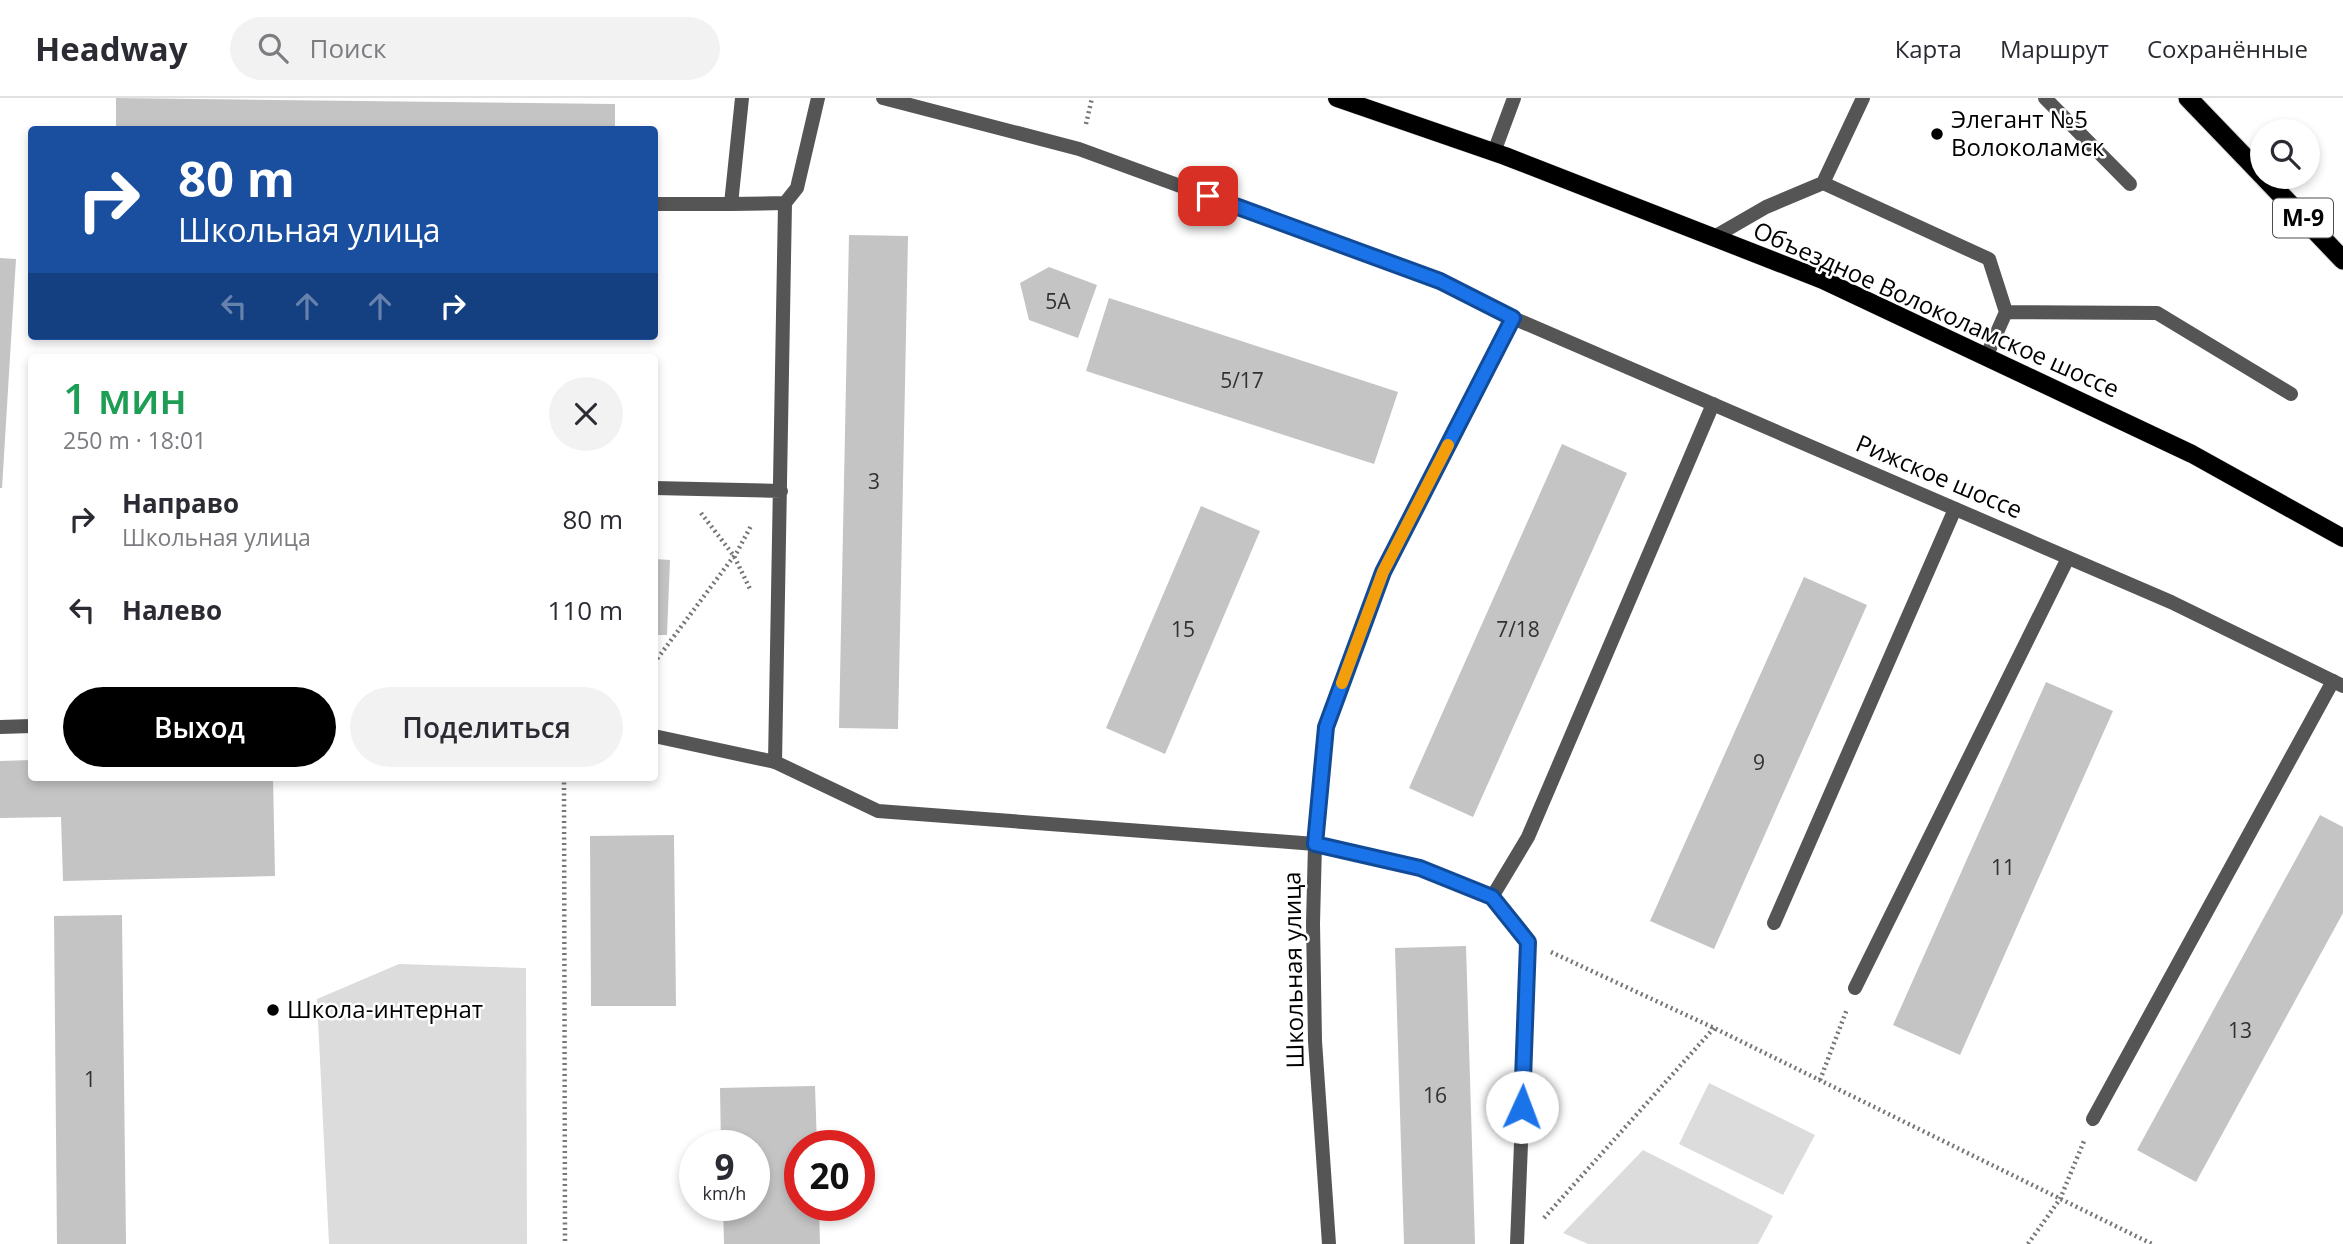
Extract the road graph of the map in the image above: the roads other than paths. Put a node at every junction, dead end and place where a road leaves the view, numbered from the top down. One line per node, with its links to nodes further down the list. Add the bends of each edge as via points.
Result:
1 (743, 98): 16 (street)
2 (818, 98): 14 (street, via 797,188)
3 (883, 98): 20 (street, Рижское шоссе, via 1079,149 1440,281)
4 (1337, 98): 9 (main road, Объездное Волоколамское шоссе)
5 (1514, 98): 9 (street)
6 (1863, 98): 11 (street)
7 (2045, 98): 12 (street)
8 (2189, 98): 10 (highway, М-9)
9 (1494, 152): 17 (main road, Объездное Волоколамское шоссе)
10 (2250, 162)
11 (1823, 183): 17 (street, via 1766,207); 19 (street, via 1989,259)
12 (2130, 184)
13 (2275, 189): 18 (highway, М-9)
14 (785, 203): 16 (street); 25 (street)
15 (658, 204): 16 (street)
16 (731, 204)
17 (1714, 237): 21 (main road, Объездное Волоколамское шоссе, via 1823,280)
18 (2343, 260)
19 (2006, 313): 21 (street); 22 (street, via 2157,313)
20 (1513, 318): 23 (street, Рижское шоссе); 34 (street, Школьная улица, via 1383,572 1326,727)
21 (1986, 357): 27 (main road, Объездное Волоколамское шоссе, via 2192,454)
22 (2291, 394)
23 (1713, 404): 26 (street, Рижское шоссе); 35 (street, via 1528,837)
24 (658, 488): 25 (street)
25 (781, 491): 33 (street)
26 (1955, 509): 28 (street, Рижское шоссе); 36 (street)
27 (2343, 538)
28 (2068, 558): 29 (street, Рижское шоссе, via 2171,602); 37 (street)
29 (2338, 684): 38 (street)
30 (28, 726): 31 (street)
31 (0, 727)
32 (658, 737): 33 (street)
33 (775, 762): 34 (street, via 878,811)
34 (1315, 844): 35 (street, via 1420,868); 39 (street, Школьная улица, via 1315,1041)
35 (1492, 897): 40 (street, via 1528,942)
36 (1774, 923)
37 (1855, 988)
38 (2093, 1119)
39 (1329, 1244)
40 (1517, 1244)

